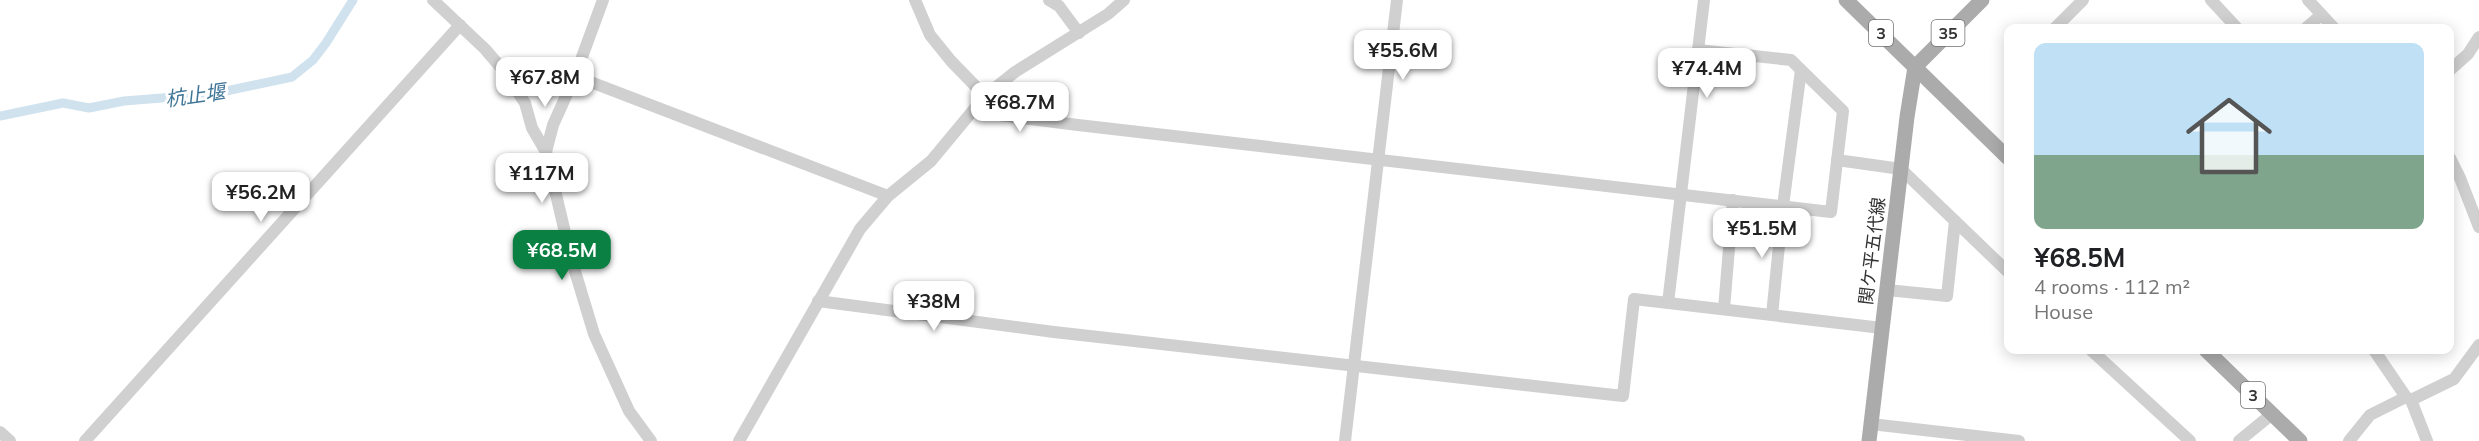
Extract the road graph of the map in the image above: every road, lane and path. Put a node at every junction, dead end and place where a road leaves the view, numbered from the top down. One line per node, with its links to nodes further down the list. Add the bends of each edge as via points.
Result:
1 (433, 0): 13 (street)
2 (603, 0): 26 (street)
3 (915, 0): 27 (street, via 930,35)
4 (1049, 0): 20 (street, via 1059,6)
5 (1124, 0): 20 (street)
6 (1397, 0): 31 (street)
7 (1704, 0): 22 (street)
8 (1846, 0): 24 (main road, 3)
9 (1982, 0): 24 (main road, 35)
10 (2083, 0): 15 (street)
11 (2211, 0): 16 (street)
12 (2308, 0): 14 (street)
13 (447, 5): 19 (street)
14 (2321, 15): 17 (street); 18 (street)
15 (2059, 24)
16 (2233, 24)
17 (2311, 24)
18 (2330, 24)
19 (460, 25): 29 (street, via 503,70 525,103 532,128); 58 (street)
20 (1079, 33): 27 (street, via 1015,72)
21 (2479, 37): 23 (street)
22 (1698, 50): 25 (street, via 1791,60); 35 (street)
23 (2454, 66)
24 (1915, 67): 30 (main road, 3); 34 (main road, 関ケ平五代線)
25 (1801, 70): 32 (street, via 1843,111); 38 (street)
26 (575, 76): 29 (street); 36 (street)
27 (985, 96): 28 (street)
28 (976, 107): 31 (street, via 984,113); 36 (street, via 931,161)
29 (546, 152): 59 (street, via 594,334 629,411)
30 (2004, 154)
31 (1378, 159): 35 (street); 52 (street)
32 (1837, 160): 34 (street); 38 (street, via 1832,212)
33 (2454, 166): 40 (street)
34 (1901, 169): 39 (street); 42 (main road, 関ケ平五代線)
35 (1680, 194): 37 (street); 44 (street)
36 (888, 196): 43 (street, via 860,229)
37 (1733, 200): 38 (street); 45 (street)
38 (1783, 206): 46 (street)
39 (1955, 221): 41 (street); 42 (street, via 1947,296)
40 (2479, 227)
41 (2004, 268)
42 (1887, 290): 47 (main road, 関ケ平五代線)
43 (818, 301): 52 (street, via 1054,333); 60 (street)
44 (1668, 303): 45 (street); 52 (street, via 1634,299 1623,396)
45 (1724, 309): 46 (street)
46 (1772, 315): 47 (street)
47 (1882, 328): 55 (main road, 関ケ平五代線)
48 (2479, 345): 53 (street, via 2454,379)
49 (2095, 354): 64 (street)
50 (2210, 354): 54 (main road, 3)
51 (2377, 354): 53 (street)
52 (1354, 365): 61 (street)
53 (2409, 398): 67 (street, via 2370,415); 68 (street)
54 (2272, 414): 65 (street); 66 (main road, 3)
55 (1871, 424): 62 (main road, 関ケ平五代線); 63 (street)
56 (0, 432): 57 (street)
57 (10, 441)
58 (85, 441)
59 (651, 441)
60 (739, 441)
61 (1345, 441)
62 (1869, 441)
63 (2019, 441)
64 (2190, 441)
65 (2239, 441)
66 (2300, 441)
67 (2349, 441)
68 (2427, 441)

